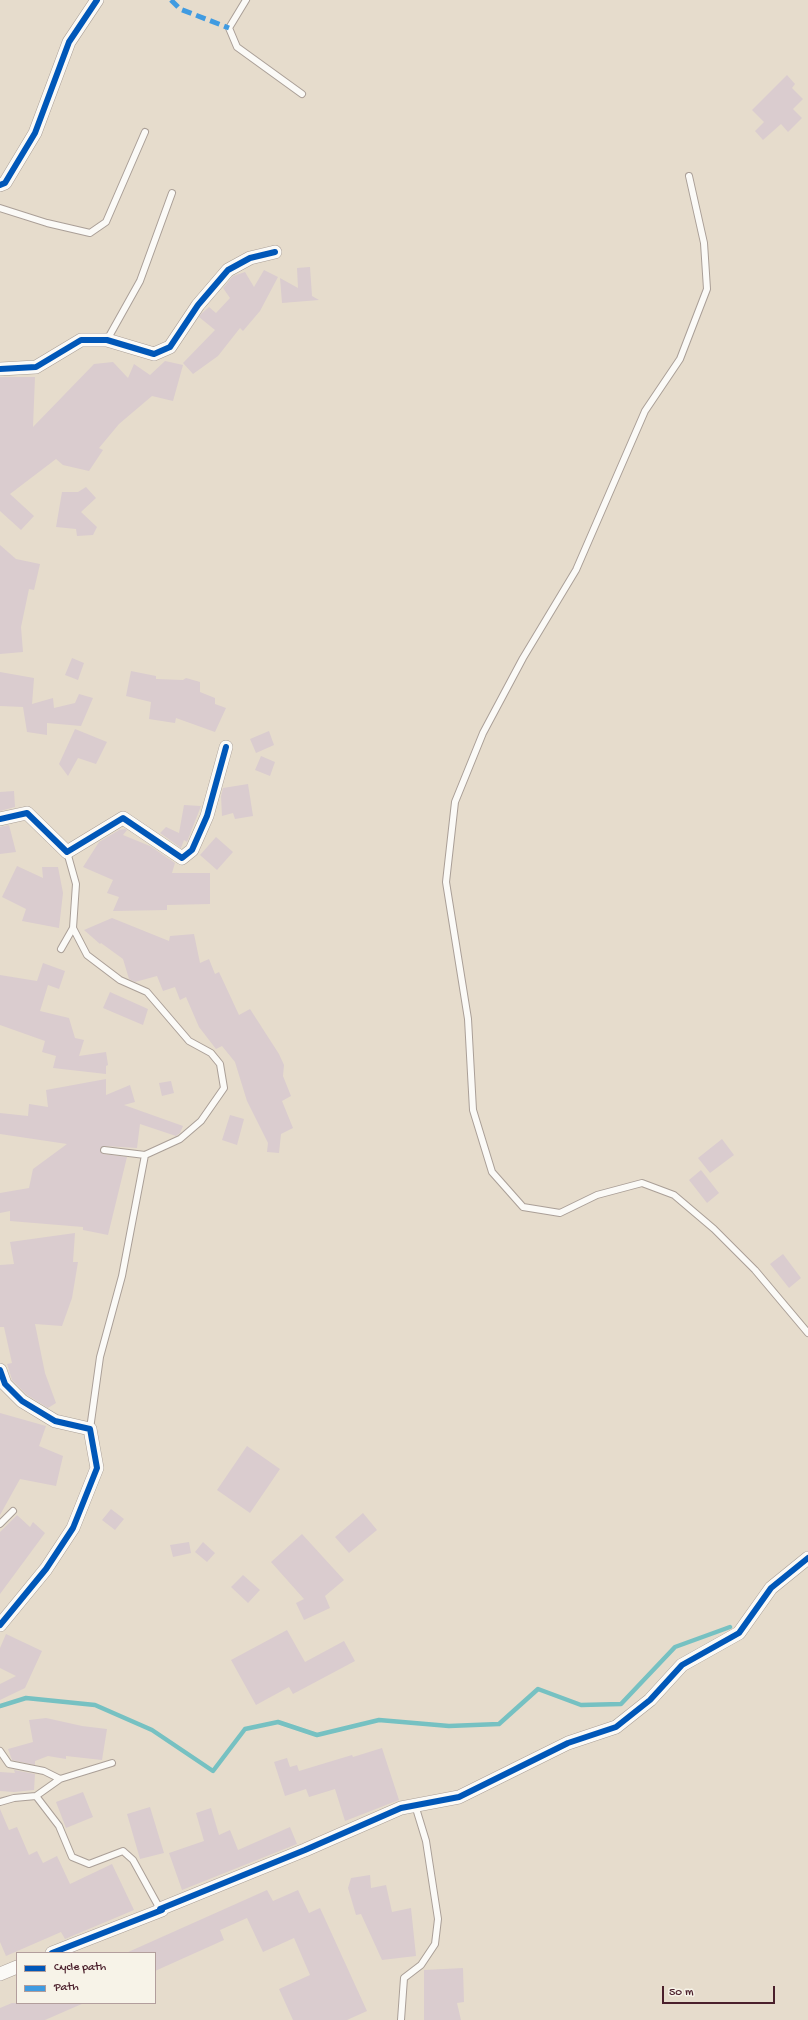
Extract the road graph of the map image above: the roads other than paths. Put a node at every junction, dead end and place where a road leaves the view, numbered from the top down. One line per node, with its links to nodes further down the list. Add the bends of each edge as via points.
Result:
1 (97, 0): 6 (street, via 70,42 35,133)
2 (246, 0): 3 (lane, via 229,28 237,47)
3 (302, 94)
4 (145, 132): 9 (lane, via 106,222 90,233)
5 (689, 176): 20 (lane, via 704,243 707,289 680,359 645,411 576,570 523,658 483,733 455,802 446,882 468,1020 473,1110 492,1172 523,1207 560,1213 597,1195 642,1183 674,1195 714,1229 755,1270)
6 (3, 184): 8 (street)
7 (172, 193): 11 (lane, via 140,281)
8 (0, 197)
9 (0, 208)
10 (275, 252): 11 (street, via 250,258 228,270 198,305 170,347 154,354)
11 (107, 340): 12 (street, via 81,340 36,367)
12 (0, 369)
13 (226, 747): 15 (street, via 207,816 192,850 182,858 123,818)
14 (0, 819): 15 (street, via 27,813)
15 (66, 852): 16 (lane, via 76,884)
16 (73, 928): 17 (lane); 19 (lane, via 87,955 120,980 147,992 189,1040 211,1053 220,1064 224,1088 201,1120 180,1139)
17 (61, 949)
18 (104, 1150): 19 (lane)
19 (145, 1155): 22 (lane, via 122,1276 100,1357)
20 (808, 1333)
21 (0, 1370): 22 (street, via 5,1384 22,1401 55,1421)
22 (90, 1429): 26 (street, via 97,1468 73,1528 46,1569)
23 (13, 1511): 24 (lane)
24 (0, 1524)
25 (808, 1558): 32 (street, via 771,1588 739,1634 682,1664 650,1700 616,1727 568,1743 459,1798)
26 (0, 1625)
27 (0, 1750): 29 (lane, via 9,1764 44,1772)
28 (112, 1763): 29 (lane)
29 (60, 1779): 30 (lane)
30 (36, 1796): 31 (lane); 33 (lane, via 59,1826 72,1857 89,1864 123,1851 133,1860)
31 (0, 1802)
32 (416, 1806): 33 (street, via 401,1808); 37 (lane, via 426,1841 438,1919 435,1944 421,1965 404,1978)
33 (160, 1909): 34 (street, via 162,1910)
34 (55, 1952)
35 (16, 1967): 36 (street)
36 (0, 1974)
37 (401, 2020)

